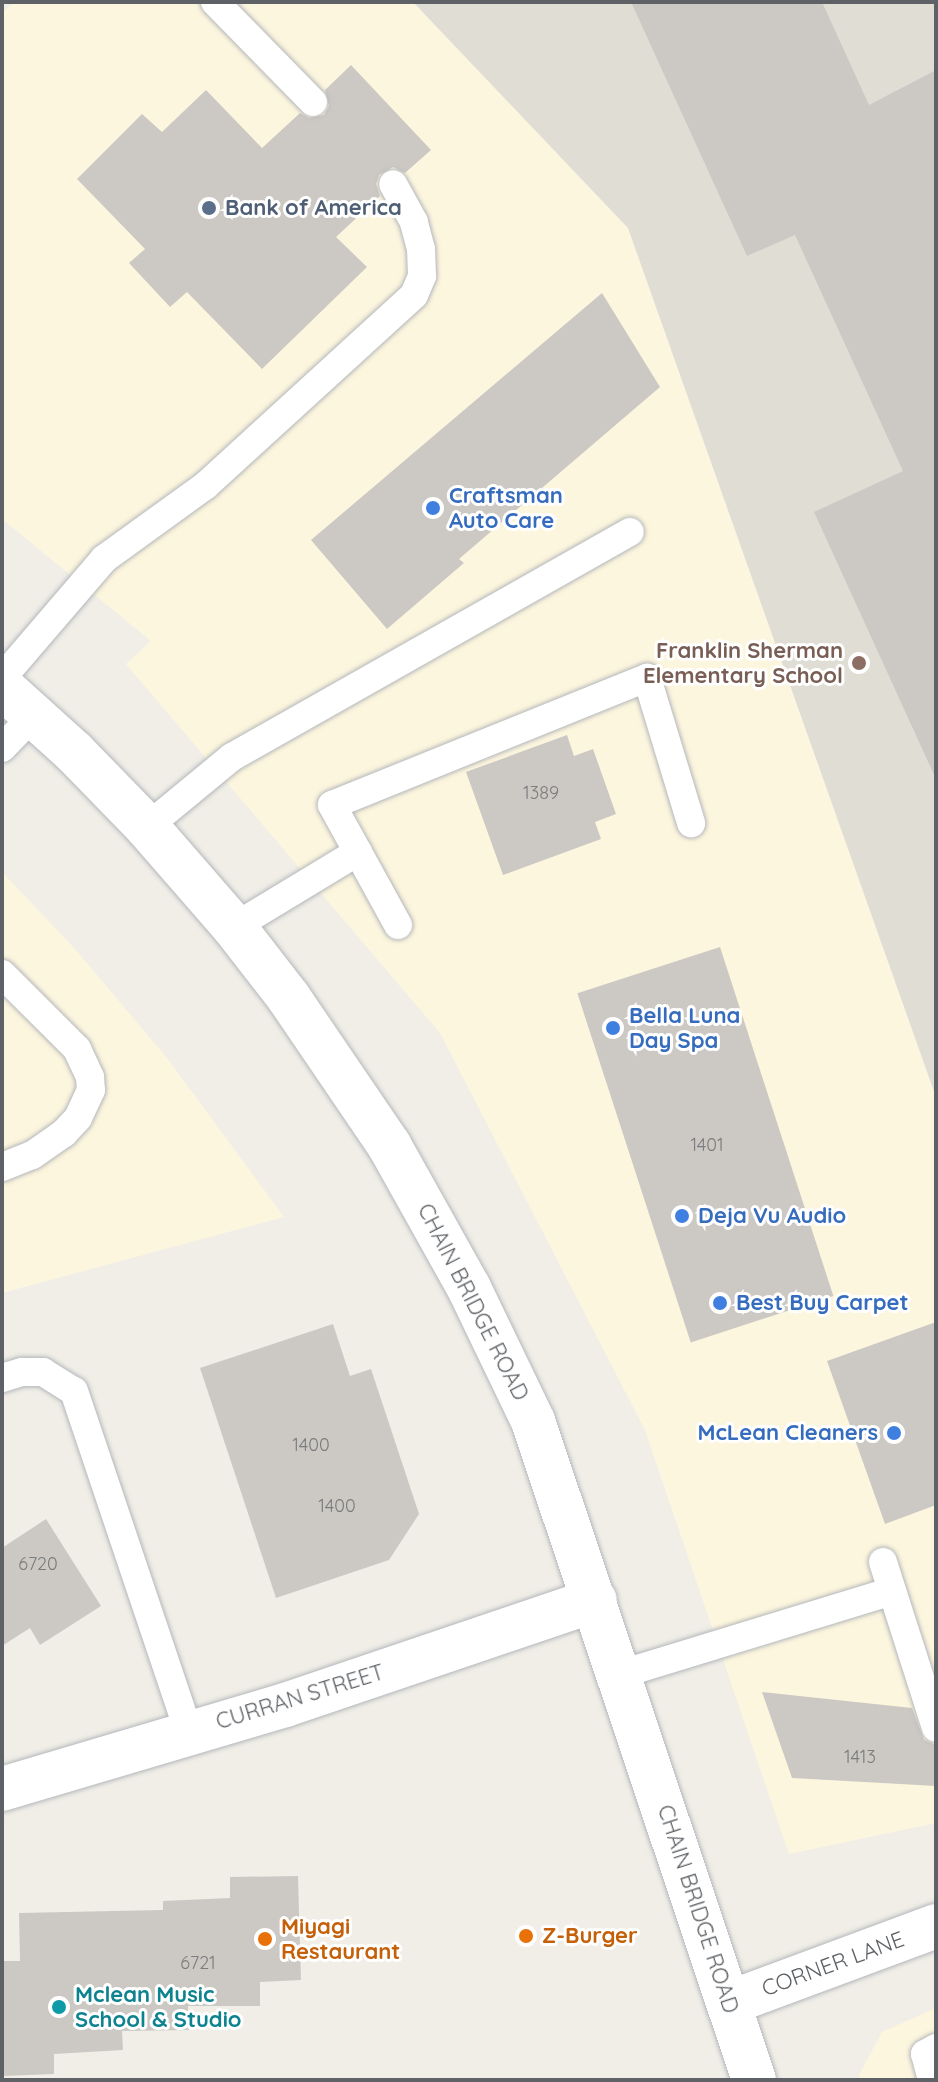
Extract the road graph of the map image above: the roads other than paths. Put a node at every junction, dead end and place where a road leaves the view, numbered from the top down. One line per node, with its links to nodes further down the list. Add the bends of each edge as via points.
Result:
1 (217, 5): 2 (lane)
2 (313, 102)
3 (393, 184): 5 (lane, via 414,222 421,249 422,276 414,295 205,486 104,559)
4 (630, 532): 9 (lane, via 232,757)
5 (2, 678)
6 (18, 701): 7 (lane); 9 (main road, CHAIN BRIDGE ROAD)
7 (2, 748)
8 (691, 823): 10 (lane, via 647,678 332,805)
9 (147, 827): 12 (main road, CHAIN BRIDGE ROAD)
10 (358, 852): 11 (lane); 12 (lane)
11 (398, 925)
12 (234, 927): 18 (main road, CHAIN BRIDGE ROAD, via 389,1145 469,1288 533,1421)
13 (2, 974): 14 (lane, via 77,1049 91,1090 64,1133)
14 (2, 1167)
15 (2, 1378): 21 (lane, via 43,1372 74,1391)
16 (883, 1562): 17 (lane)
17 (892, 1591): 19 (lane); 20 (lane)
18 (595, 1600): 19 (main road, CHAIN BRIDGE ROAD); 21 (main road, CURRAN STREET, via 285,1705)
19 (621, 1674): 24 (main road, CHAIN BRIDGE ROAD)
20 (936, 1728)
21 (189, 1732): 22 (main road, CURRAN STREET)
22 (2, 1789)
23 (936, 1926): 24 (main road, CORNER LANE)
24 (729, 2003): 26 (main road, CHAIN BRIDGE ROAD)
25 (936, 2048): 27 (lane, via 925,2054)
26 (754, 2080)
27 (932, 2080)

